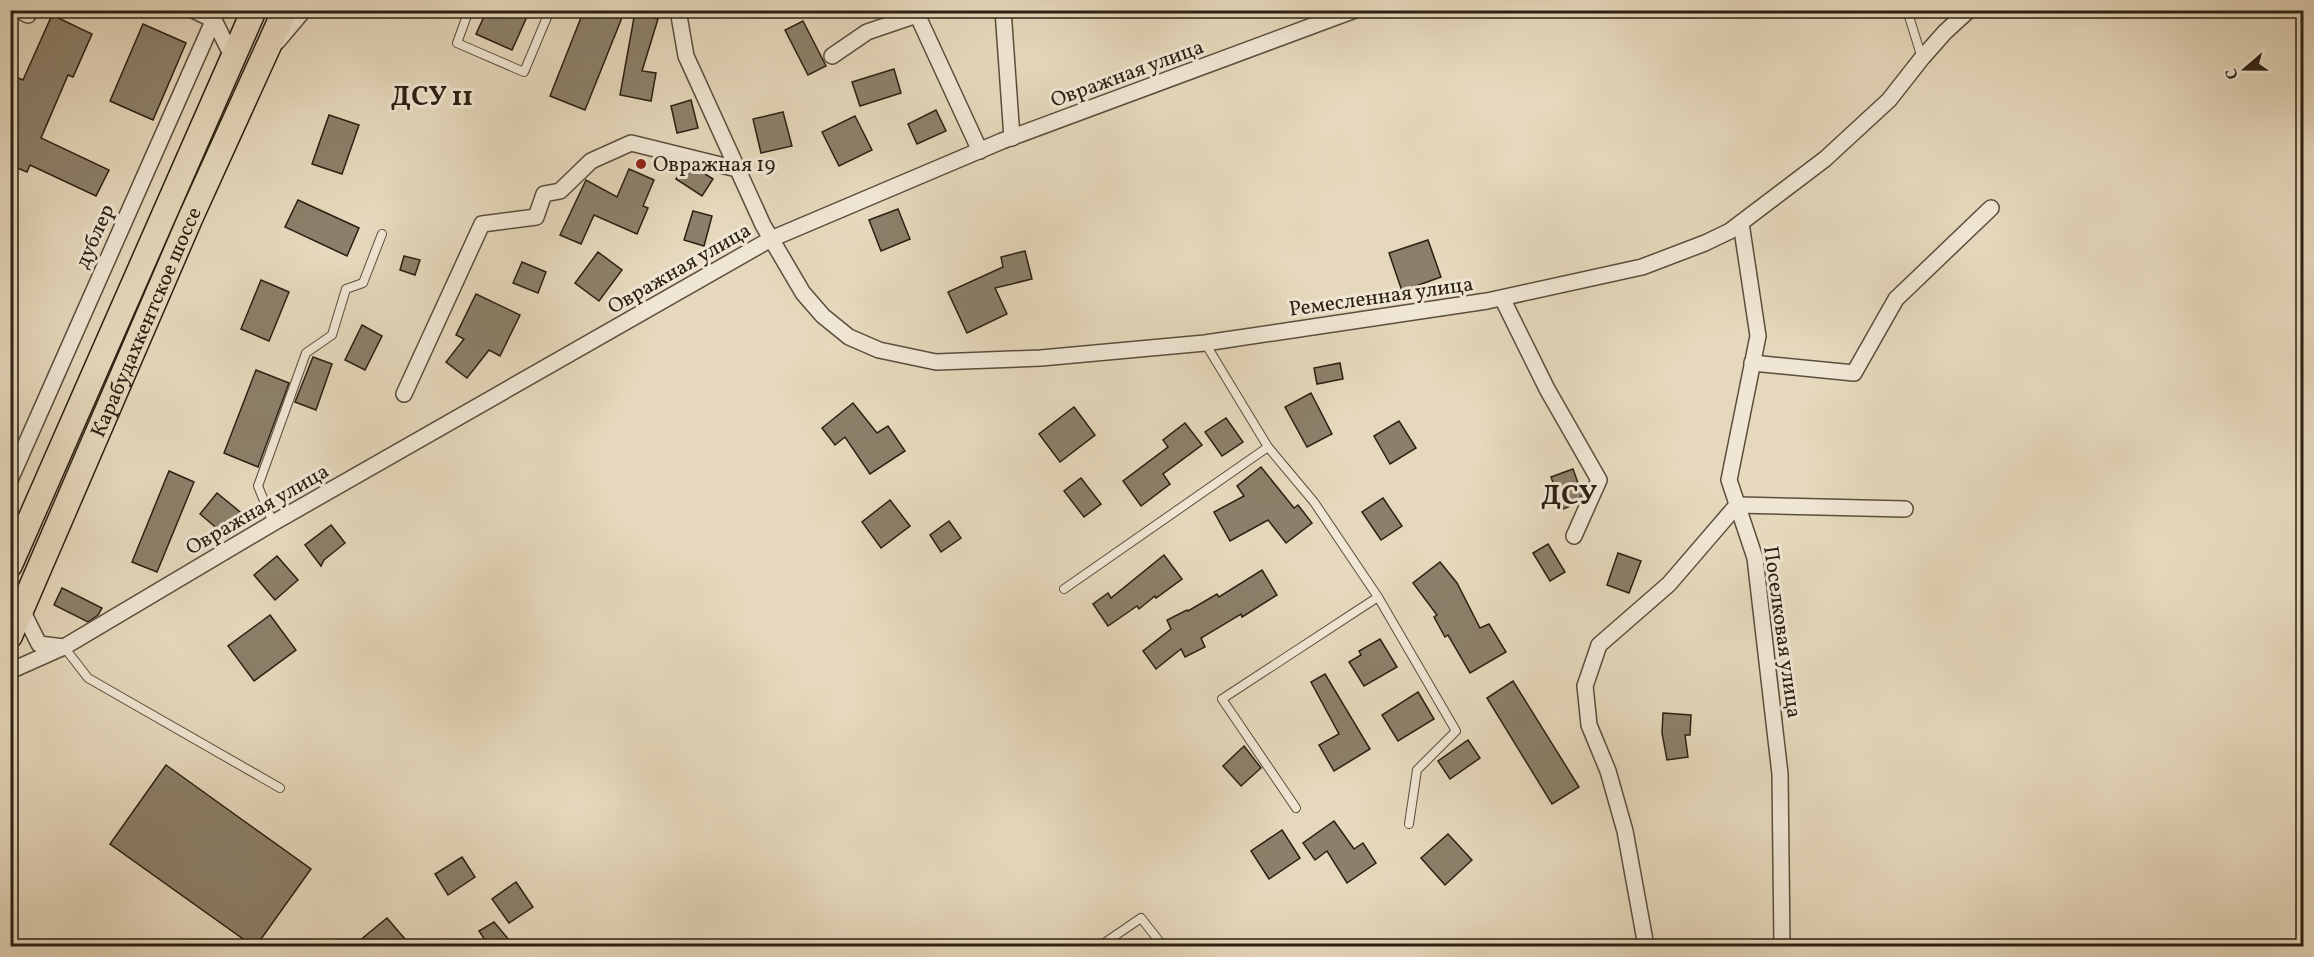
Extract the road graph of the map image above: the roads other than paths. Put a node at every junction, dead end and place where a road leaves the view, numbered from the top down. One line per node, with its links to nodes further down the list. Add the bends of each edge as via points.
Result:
1 (193, 10): 13 (street)
2 (254, 10): 16 (highway, Карабудахкентское шоссе)
3 (285, 10): 15 (highway, Карабудахкентское шоссе)
4 (304, 10): 15 (street)
5 (469, 10): 6 (lane, via 457,43 524,72)
6 (550, 10)
7 (678, 10): 20 (street, Ремесленная улица, via 686,57)
8 (1003, 10): 18 (street)
9 (1355, 10): 18 (street, Овражная улица)
10 (1907, 10): 17 (lane)
11 (1969, 10): 17 (street, Ремесленная улица)
12 (916, 13): 14 (street, via 867,33); 19 (street)
13 (215, 15): 16 (street); 30 (street, дублер)
14 (832, 56)
15 (263, 57): 38 (highway, Карабудахкентское шоссе)
16 (233, 58): 35 (highway, Карабудахкентское шоссе)
17 (1922, 58): 22 (street, Ремесленная улица, via 1889,100 1825,159)
18 (1012, 138): 19 (street, Овражная улица)
19 (980, 151): 24 (street, Овражная улица)
20 (737, 169): 24 (street, Ремесленная улица); 28 (street, via 631,143 591,161 560,191 544,194 536,217 482,224)
21 (1991, 208): 27 (street, via 1896,299 1854,373)
22 (1741, 223): 25 (street, Ремесленная улица, via 1706,243 1642,267); 27 (street, Поселковая улица, via 1758,336)
23 (382, 234): 33 (lane, via 363,283 345,289 332,335 306,353 258,486)
24 (771, 239): 26 (street, Ремесленная улица, via 803,293 823,316 849,337 879,350 936,362 1041,358); 33 (street, Овражная улица)
25 (1502, 298): 26 (street, Ремесленная улица); 34 (street, via 1547,389 1599,480)
26 (1205, 343): 29 (lane)
27 (1752, 363): 31 (street, Поселковая улица, via 1729,480)
28 (404, 394)
29 (1268, 447): 36 (lane); 37 (lane, via 1314,502)
30 (10, 480)
31 (1737, 505): 32 (street); 47 (street, via 1669,584 1599,645 1585,686 1590,725 1625,831); 48 (street, Поселковая улица, via 1755,558 1780,774)
32 (1905, 509)
33 (273, 523): 40 (street, Овражная улица)
34 (1574, 536)
35 (10, 566)
36 (1064, 589)
37 (1378, 597): 43 (lane, via 1222,699); 44 (lane, via 1456,731 1417,770)
38 (22, 610): 39 (highway, Карабудахкентское шоссе); 40 (street, via 39,644)
39 (10, 636)
40 (64, 647): 41 (street, Овражная улица); 42 (lane, via 88,678)
41 (10, 671)
42 (280, 788)
43 (1296, 808)
44 (1408, 824)
45 (1100, 946): 46 (lane, via 1141,918)
46 (1163, 946)
47 (1646, 946)
48 (1782, 946)

